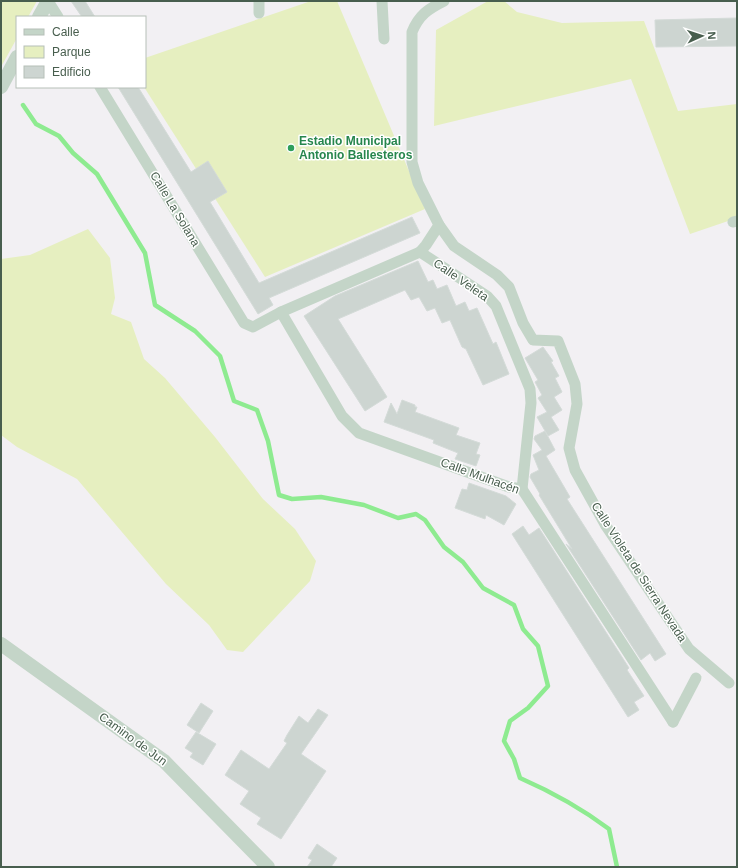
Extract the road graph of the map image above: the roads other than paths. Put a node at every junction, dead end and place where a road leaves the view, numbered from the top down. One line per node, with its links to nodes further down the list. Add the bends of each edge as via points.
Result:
1 (48, 1): 6 (street); 7 (street)
2 (259, 1): 5 (street)
3 (382, 1): 8 (street)
4 (444, 1): 12 (street, via 418,19 412,32 412,162 418,182)
5 (259, 13)
6 (40, 16)
7 (57, 16)
8 (384, 39)
9 (16, 59): 10 (street)
10 (1, 87)
11 (101, 88): 15 (street, Calle La Solana, via 244,323)
12 (440, 225): 13 (street); 19 (street, Calle Violeta de Sierra Nevada, via 454,246 497,275 509,287 523,324 533,340 558,341 575,384 577,404 569,448 575,470 606,526 689,649)
13 (420, 252): 14 (street, Calle Veleta); 16 (street, Calle Veleta, via 487,296 496,306 530,388 531,403)
14 (281, 312): 15 (street, Calle Veleta); 16 (street, Calle Mulhacén, via 342,416 359,433)
15 (252, 327)
16 (522, 489): 18 (street, Calle Mulhacén, via 673,722)
17 (1, 644): 20 (street, Camino de Jun, via 164,761)
18 (696, 678)
19 (729, 684)
20 (268, 867)

